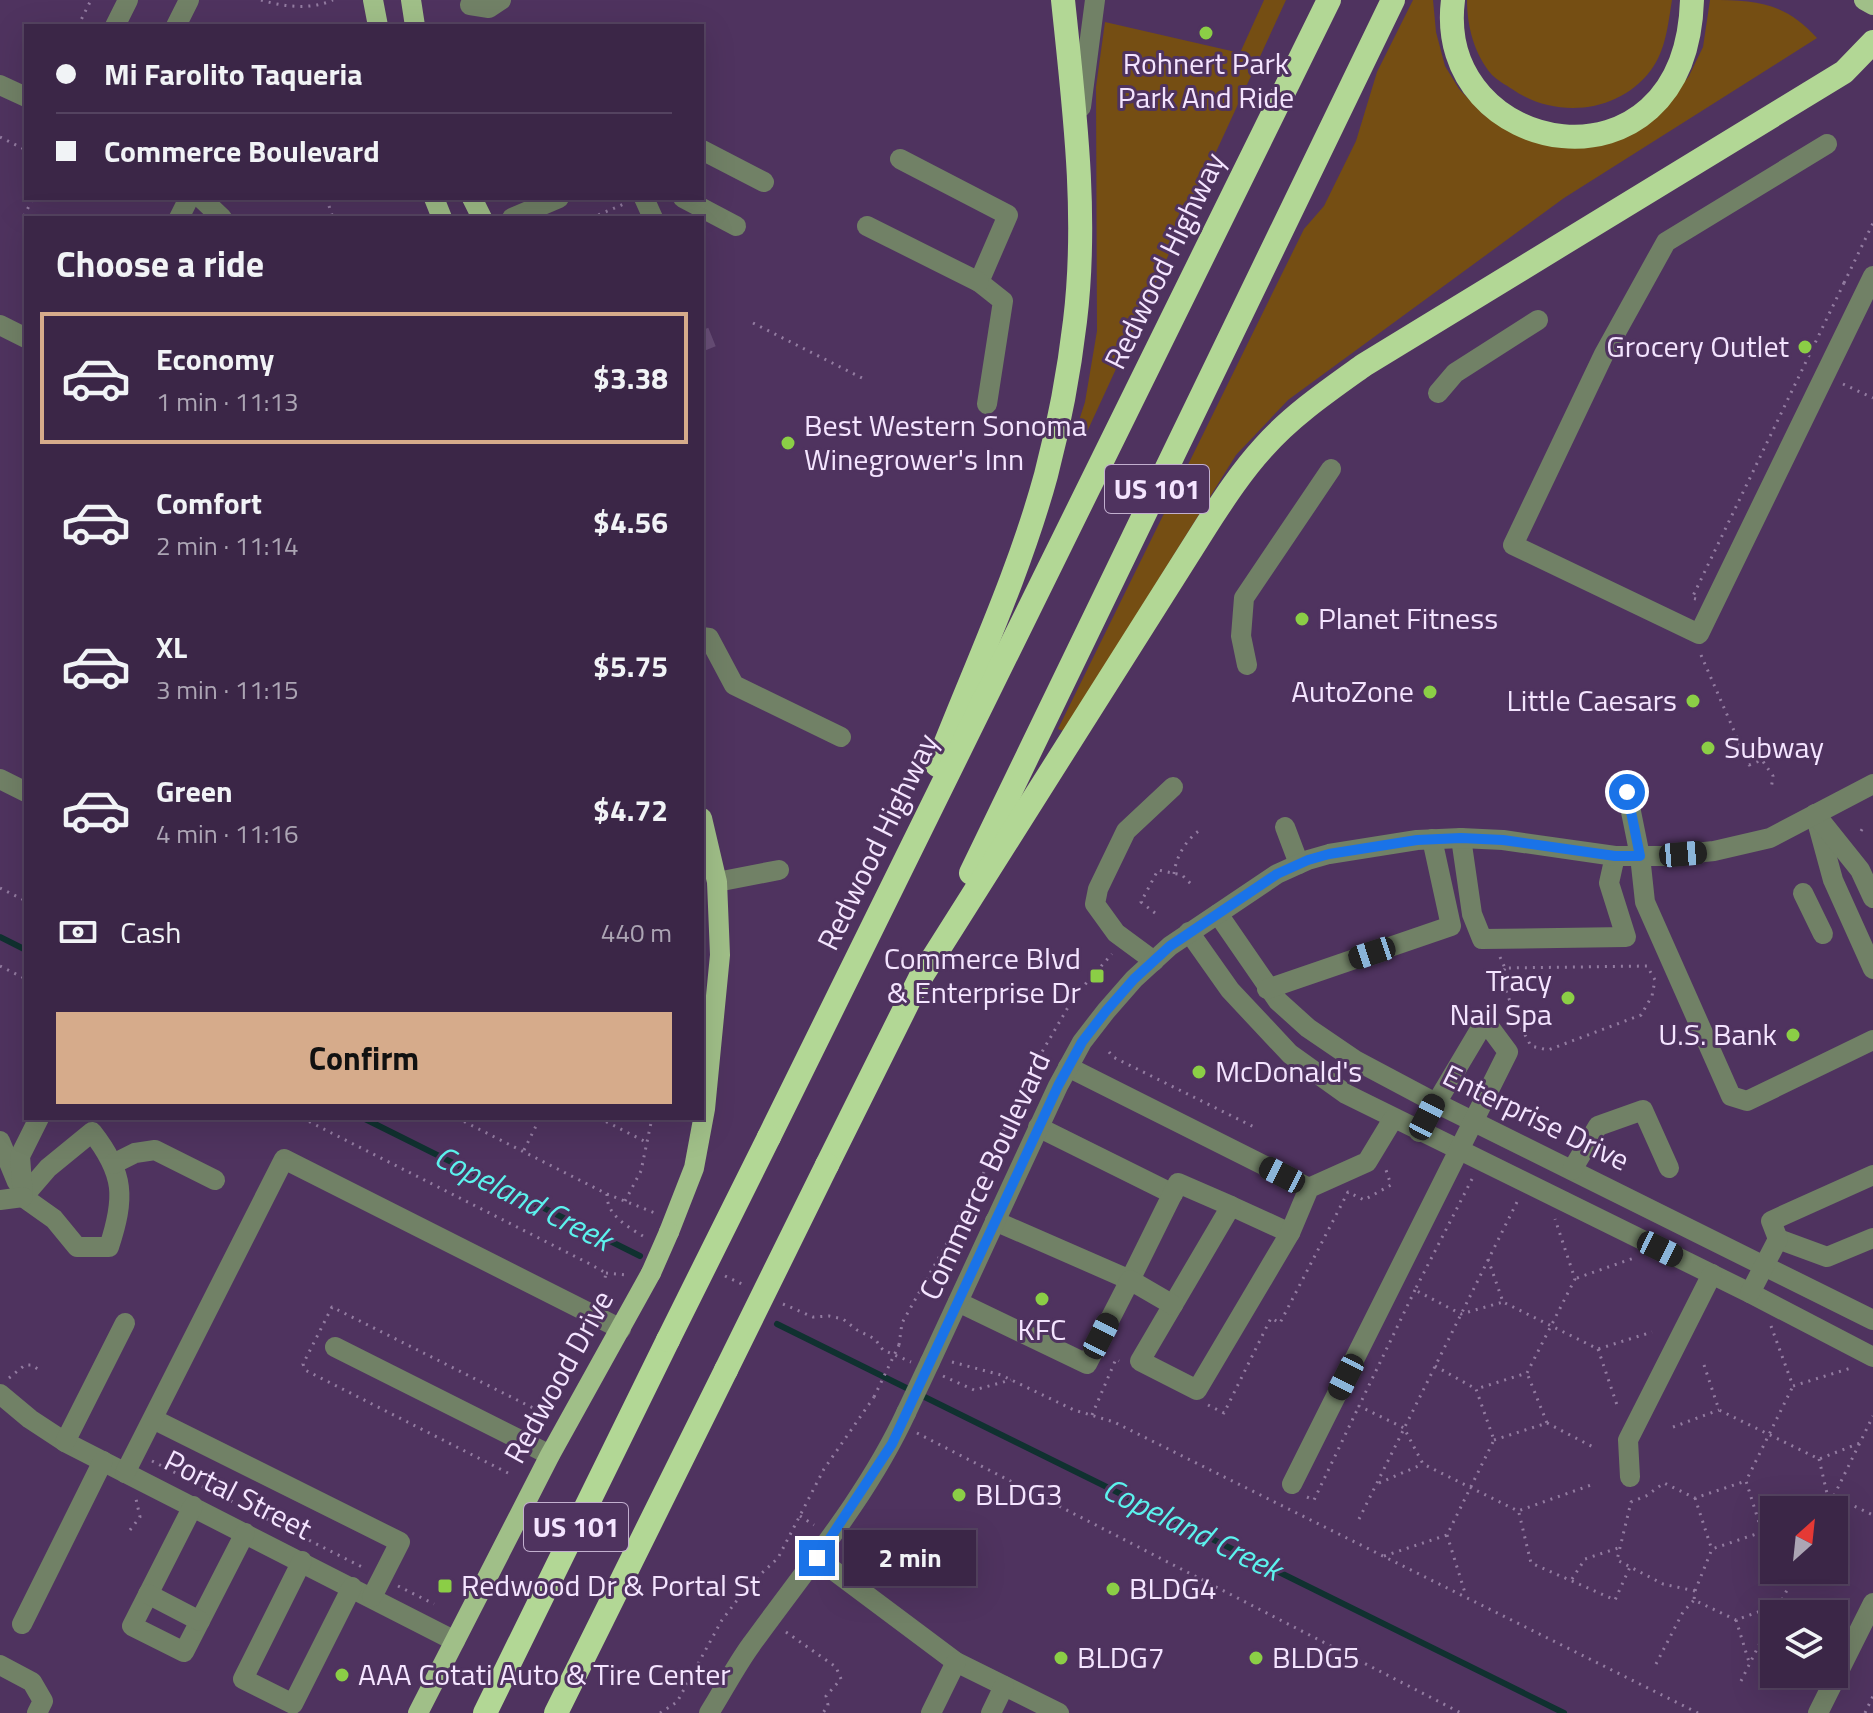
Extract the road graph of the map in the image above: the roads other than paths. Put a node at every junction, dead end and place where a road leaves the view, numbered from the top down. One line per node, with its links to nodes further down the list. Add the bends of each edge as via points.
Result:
1 (128, 0): 16 (street)
2 (189, 0): 17 (street)
3 (373, 0): 18 (main road)
4 (411, 0): 19 (main road)
5 (501, 0): 14 (street, via 489,8)
6 (1063, 0): 25 (highway)
7 (1095, 0): 25 (street)
8 (1317, 0): 23 (highway)
9 (1329, 0): 23 (highway, Redwood Highway / US 101)
10 (1393, 0): 72 (highway, US 101)
11 (1453, 0): 12 (highway, via 1456,46 1467,76 1485,99 1514,122 1544,135 1577,137 1634,122 1656,102 1675,78 1684,54)
12 (1692, 0)
13 (1864, 0): 15 (main road)
14 (470, 5)
15 (1873, 5)
16 (116, 24)
17 (177, 24)
18 (378, 24)
19 (415, 24)
20 (1873, 42): 72 (highway, via 1844,72 1364,365 1265,446 1208,523)
21 (0, 85): 22 (street)
22 (24, 96)
23 (1278, 104): 67 (highway, Redwood Highway / US 101)
24 (1827, 144): 38 (street, via 1666,242 1604,354 1513,545 1699,634)
25 (1079, 149): 67 (highway, via 1075,320 1046,476)
26 (704, 151): 28 (street)
27 (900, 159): 39 (street, via 1008,215)
28 (764, 182)
29 (203, 200): 33 (street)
30 (554, 200): 34 (street)
31 (636, 200): 35 (street)
32 (687, 200): 36 (street)
33 (220, 216)
34 (517, 216)
35 (651, 216)
36 (736, 226)
37 (867, 226): 39 (street)
38 (1873, 276)
39 (979, 282): 44 (street, via 1003,301)
40 (1538, 320): 43 (street, via 1455,373)
41 (0, 325): 42 (street)
42 (24, 337)
43 (1438, 393)
44 (987, 404)
45 (1331, 469): 47 (street, via 1244,598 1241,636)
46 (704, 637): 48 (street, via 734,685)
47 (1247, 665)
48 (841, 737)
49 (0, 779): 52 (street)
50 (1873, 784): 54 (street, Commerce Boulevard)
51 (1173, 787): 70 (street, via 1126,831 1095,904 1116,933)
52 (24, 791)
53 (1627, 792): 60 (street)
54 (1815, 814): 60 (street, Commerce Boulevard, via 1770,838 1714,851); 65 (street, via 1860,870); 71 (street, via 1833,880)
55 (704, 827): 63 (main road, Redwood Drive)
56 (1285, 827): 61 (street)
57 (1461, 838): 58 (street, Commerce Boulevard); 59 (street, Commerce Boulevard); 59 (street, via 1472,914 1482,939 1626,937 1609,883)
58 (1432, 839): 61 (street, Commerce Boulevard, via 1329,854); 73 (street, via 1451,926)
59 (1615, 856): 60 (street, Commerce Boulevard)
60 (1640, 856): 74 (street, via 1645,902 1731,1096 1747,1101)
61 (1299, 864): 66 (street, Commerce Boulevard)
62 (779, 870): 63 (street)
63 (717, 882): 77 (main road, Redwood Drive, bridge, via 720,955)
64 (1803, 893): 69 (street)
65 (1873, 898)
66 (1218, 914): 68 (street, Commerce Boulevard); 73 (street, Enterprise Drive)
67 (874, 923): 135 (highway, Redwood Highway / US 101, bridge)
68 (1189, 932): 70 (street, Commerce Boulevard); 78 (street, Enterprise Drive, via 1230,990 1290,1054)
69 (1823, 934)
70 (1154, 961): 75 (street, Commerce Boulevard, via 1106,1011)
71 (1873, 969)
72 (921, 977): 136 (highway, US 101, bridge)
73 (1267, 989): 76 (street, Enterprise Drive, via 1308,1028 1355,1060)
74 (1873, 1040)
75 (1068, 1067): 82 (street, Commerce Boulevard); 91 (street)
76 (1434, 1102): 81 (street, Enterprise Drive); 81 (street, via 1485,1021 1508,1052); 83 (street)
77 (704, 1114)
78 (1393, 1119): 83 (street, Enterprise Drive); 91 (street, via 1367,1162)
79 (38, 1120): 93 (street, via 20,1156)
80 (703, 1120): 108 (main road, Redwood Drive, bridge, via 694,1168 672,1226 642,1274)
81 (1474, 1121): 85 (street); 88 (street, Enterprise Drive)
82 (1038, 1127): 92 (street); 96 (street, Commerce Boulevard)
83 (1419, 1132): 85 (street, Enterprise Drive)
84 (0, 1141): 93 (street)
85 (1456, 1158): 101 (street, Enterprise Drive); 118 (street)
86 (113, 1164): 90 (street, via 155,1150); 93 (street, via 92,1132); 93 (street, via 120,1180 120,1213 109,1247 77,1247 54,1219)
87 (1669, 1168): 88 (street, via 1643,1110 1598,1126)
88 (1572, 1170): 100 (street, Enterprise Drive)
89 (1873, 1175): 99 (street, via 1771,1221)
90 (215, 1180)
91 (1309, 1188): 97 (street)
92 (1173, 1194): 95 (street, via 1178,1183); 102 (street)
93 (23, 1197): 94 (street)
94 (0, 1200)
95 (1231, 1206): 97 (street); 105 (street)
96 (995, 1221): 102 (street); 104 (street, Commerce Boulevard)
97 (1290, 1233): 105 (street, via 1197,1390 1140,1361)
98 (1873, 1238): 99 (street, via 1827,1257)
99 (1778, 1239): 100 (street)
100 (1765, 1265): 103 (street); 106 (street, Enterprise Drive)
101 (1712, 1274): 103 (street, Enterprise Drive); 117 (street, via 1628,1440)
102 (1130, 1280): 104 (street, via 1087,1364); 105 (street)
103 (1750, 1293): 110 (street, Enterprise Drive)
104 (958, 1302): 121 (street, Commerce Boulevard, bridge, via 892,1444)
105 (1173, 1305)
106 (1873, 1320)
107 (125, 1323): 113 (street)
108 (621, 1329): 112 (street, via 284,1159); 114 (main road, Redwood Drive)
109 (335, 1347): 114 (street)
110 (1865, 1362)
111 (4, 1395): 113 (street, Portal Street)
112 (153, 1419): 116 (street); 125 (street, via 400,1542)
113 (65, 1442): 115 (street, Portal Street)
114 (550, 1455): 129 (main road, Redwood Drive)
115 (103, 1461): 116 (street, Portal Street); 128 (street)
116 (125, 1473): 119 (street, Portal Street)
117 (1630, 1477)
118 (1292, 1484)
119 (193, 1506): 120 (street, Portal Street); 124 (street)
120 (245, 1533): 122 (street, Portal Street); 127 (street)
121 (817, 1558): 130 (street); 137 (street, Commerce Boulevard, via 748,1648)
122 (302, 1561): 123 (street, Portal Street); 123 (street, via 243,1679 293,1704)
123 (352, 1587): 125 (street, Portal Street)
124 (148, 1594): 127 (street); 127 (street, via 132,1626 184,1652)
125 (372, 1597): 129 (street, Portal Street)
126 (1873, 1603): 141 (street)
127 (200, 1621)
128 (22, 1624)
129 (455, 1641): 134 (main road, Redwood Drive)
130 (956, 1662): 132 (street); 138 (street)
131 (0, 1665): 133 (street, via 32,1682 43,1701)
132 (1004, 1686): 139 (street); 140 (street)
133 (37, 1713)
134 (418, 1713)
135 (485, 1713)
136 (556, 1713)
137 (709, 1713)
138 (931, 1713)
139 (991, 1713)
140 (1059, 1713)
141 (1818, 1713)

